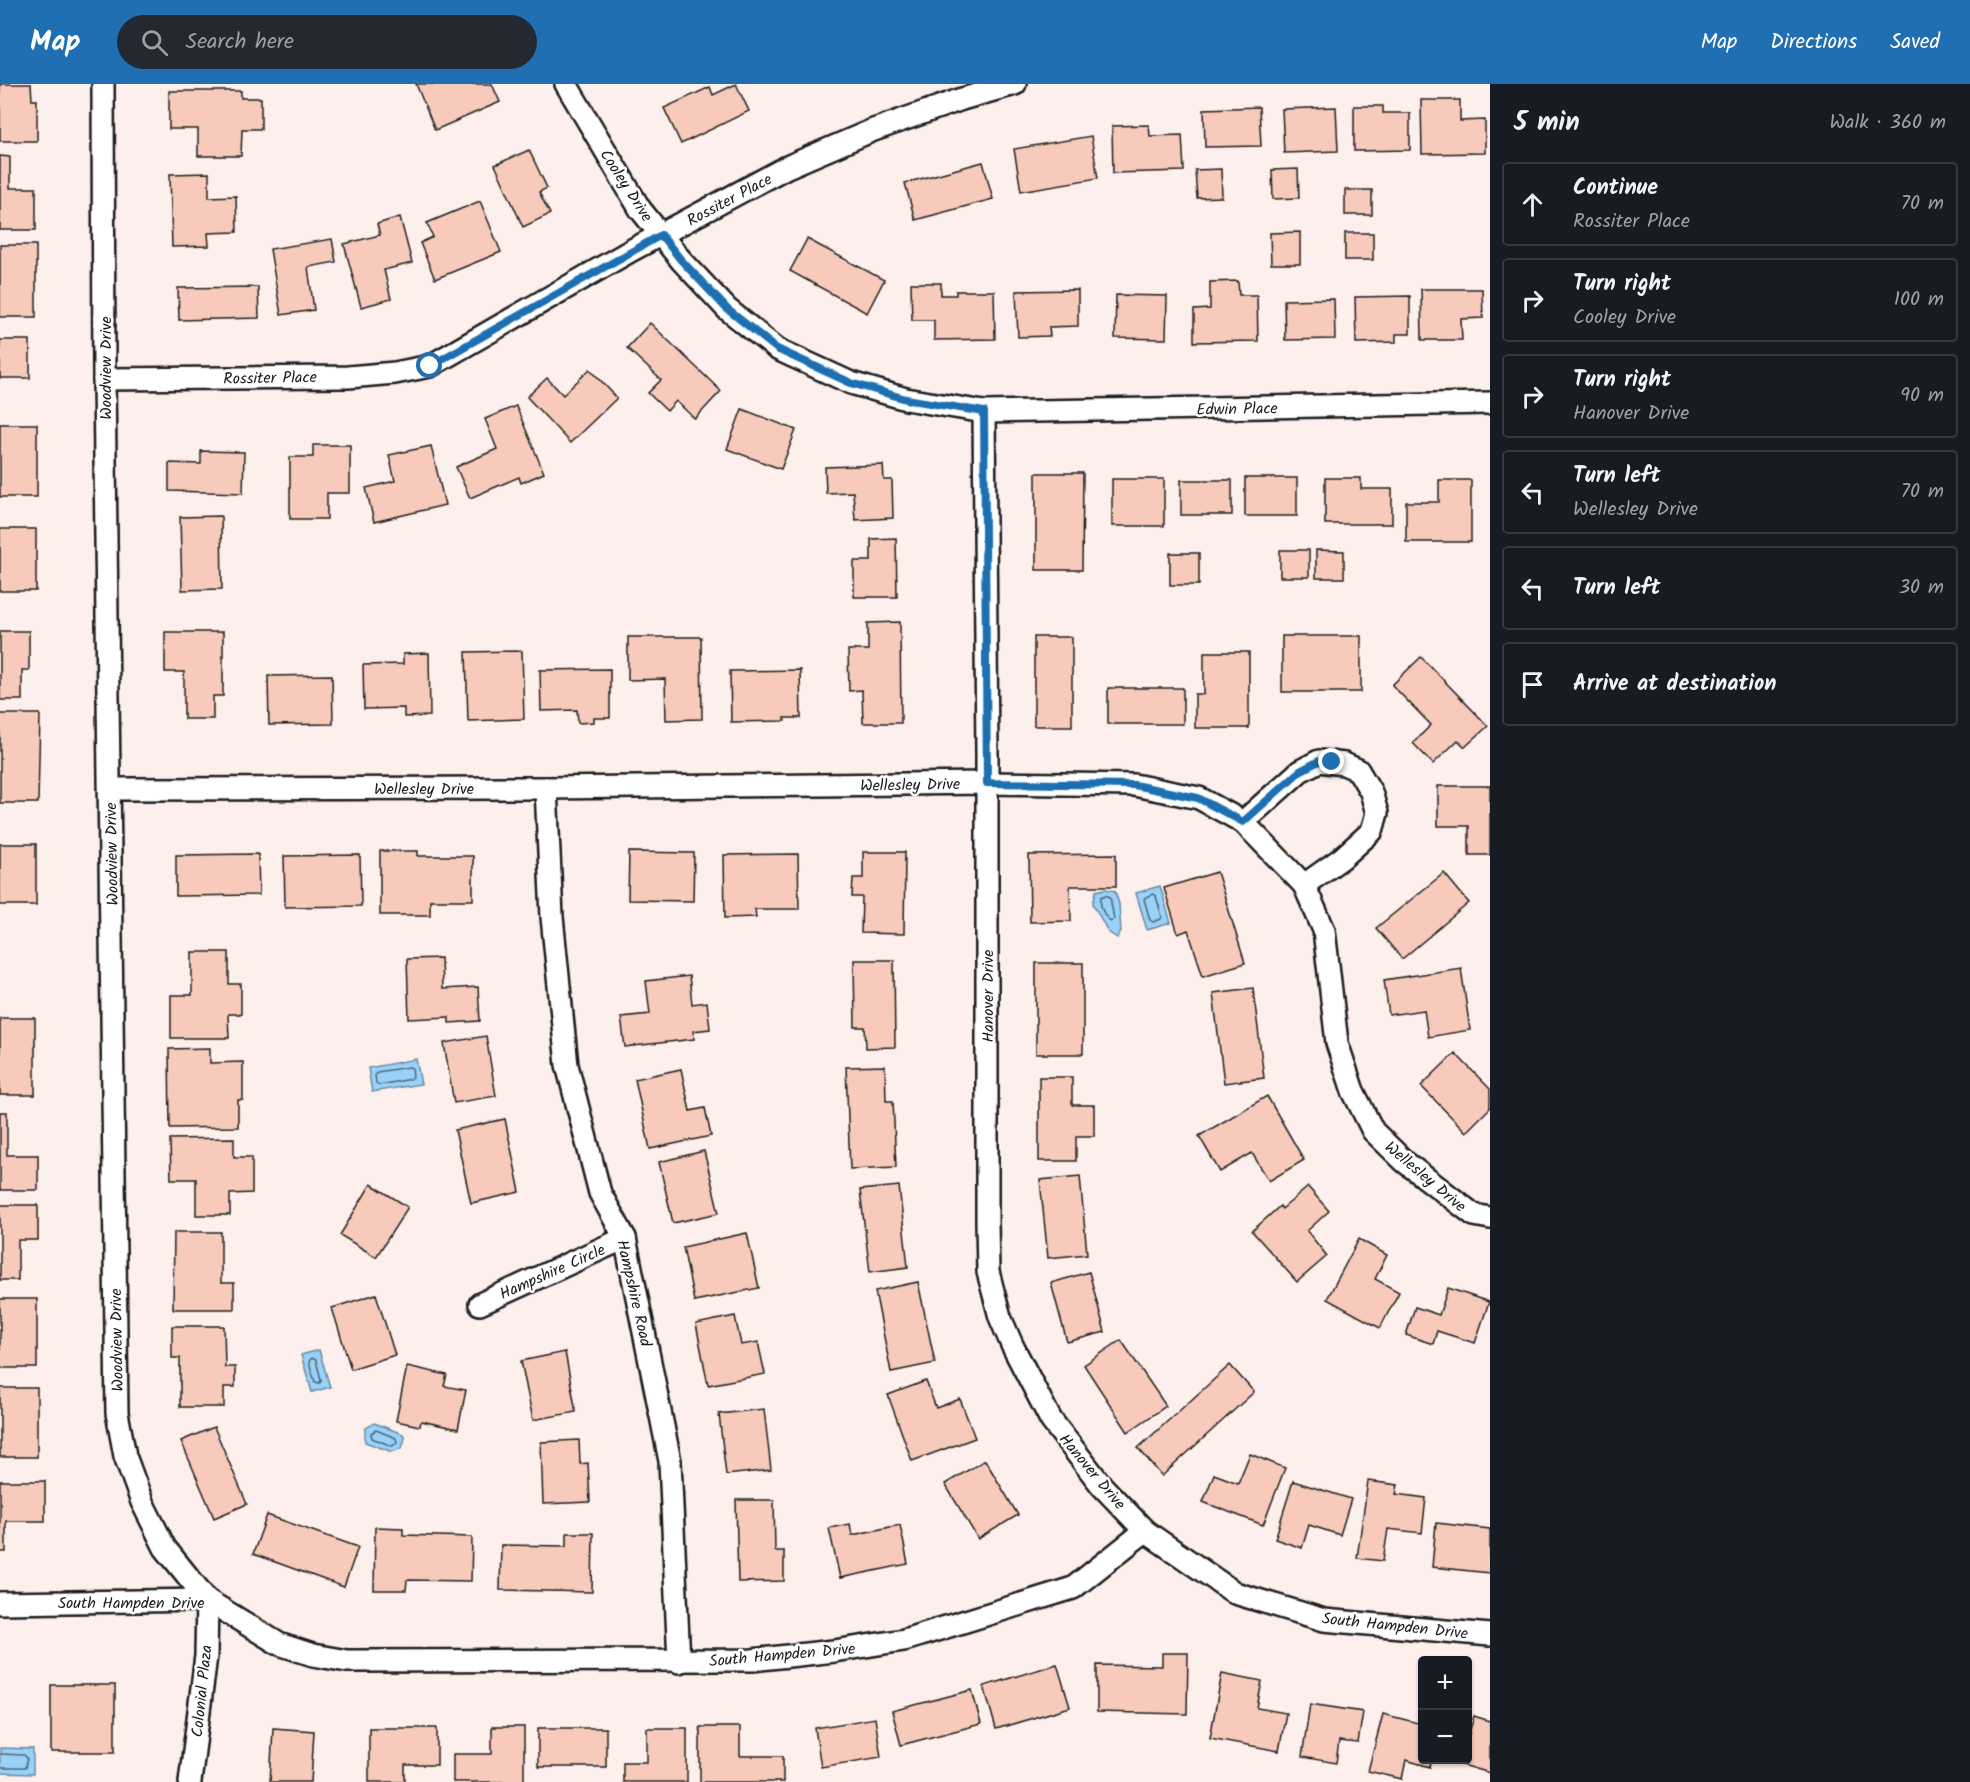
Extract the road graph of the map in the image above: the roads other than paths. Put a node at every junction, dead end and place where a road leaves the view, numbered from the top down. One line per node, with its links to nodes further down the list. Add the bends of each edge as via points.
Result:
1 (103, 84): 5 (street, Woodview Drive)
2 (566, 84): 4 (street, Cooley Drive, via 628,189)
3 (1015, 84): 4 (street, Rossiter Place, via 871,131 788,167)
4 (661, 235): 5 (street, Rossiter Place, via 430,366 348,377); 7 (street, Cooley Drive, via 727,309 777,349 851,383 906,399)
5 (104, 379): 10 (street, Woodview Drive)
6 (1490, 403): 7 (street, Edwin Place)
7 (984, 412): 8 (street, Hanover Drive)
8 (987, 783): 9 (street, Wellesley Drive); 11 (street, Wellesley Drive, via 1134,785 1198,798); 16 (street, Hanover Drive, via 988,1272 1000,1317 1051,1420 1102,1486)
9 (546, 788): 10 (street, Wellesley Drive); 14 (street, Hampshire Road, via 552,917 567,1065 600,1193)
10 (111, 789): 17 (street, Woodview Drive, via 117,1413 125,1456 142,1502 165,1548)
11 (1243, 822): 12 (street, Wellesley Drive); 12 (street, via 1300,771 1319,761 1358,770 1377,813 1372,831)
12 (1304, 885): 13 (street, Wellesley Drive, via 1324,930 1337,1043 1353,1091 1373,1131 1405,1162 1474,1215)
13 (1490, 1218)
14 (625, 1238): 15 (street, Hampshire Circle); 20 (street, Hampshire Road, via 670,1461)
15 (480, 1304)
16 (1145, 1531): 19 (street, South Hampden Drive, via 1246,1597 1324,1620); 20 (street, South Hampden Drive, via 1073,1588 904,1640 752,1660)
17 (207, 1600): 18 (street, South Hampden Drive); 20 (street, South Hampden Drive, via 279,1644 347,1661); 21 (street, Colonial Plaza, via 206,1656)
18 (0, 1603)
19 (1490, 1635)
20 (679, 1662)
21 (190, 1782)

